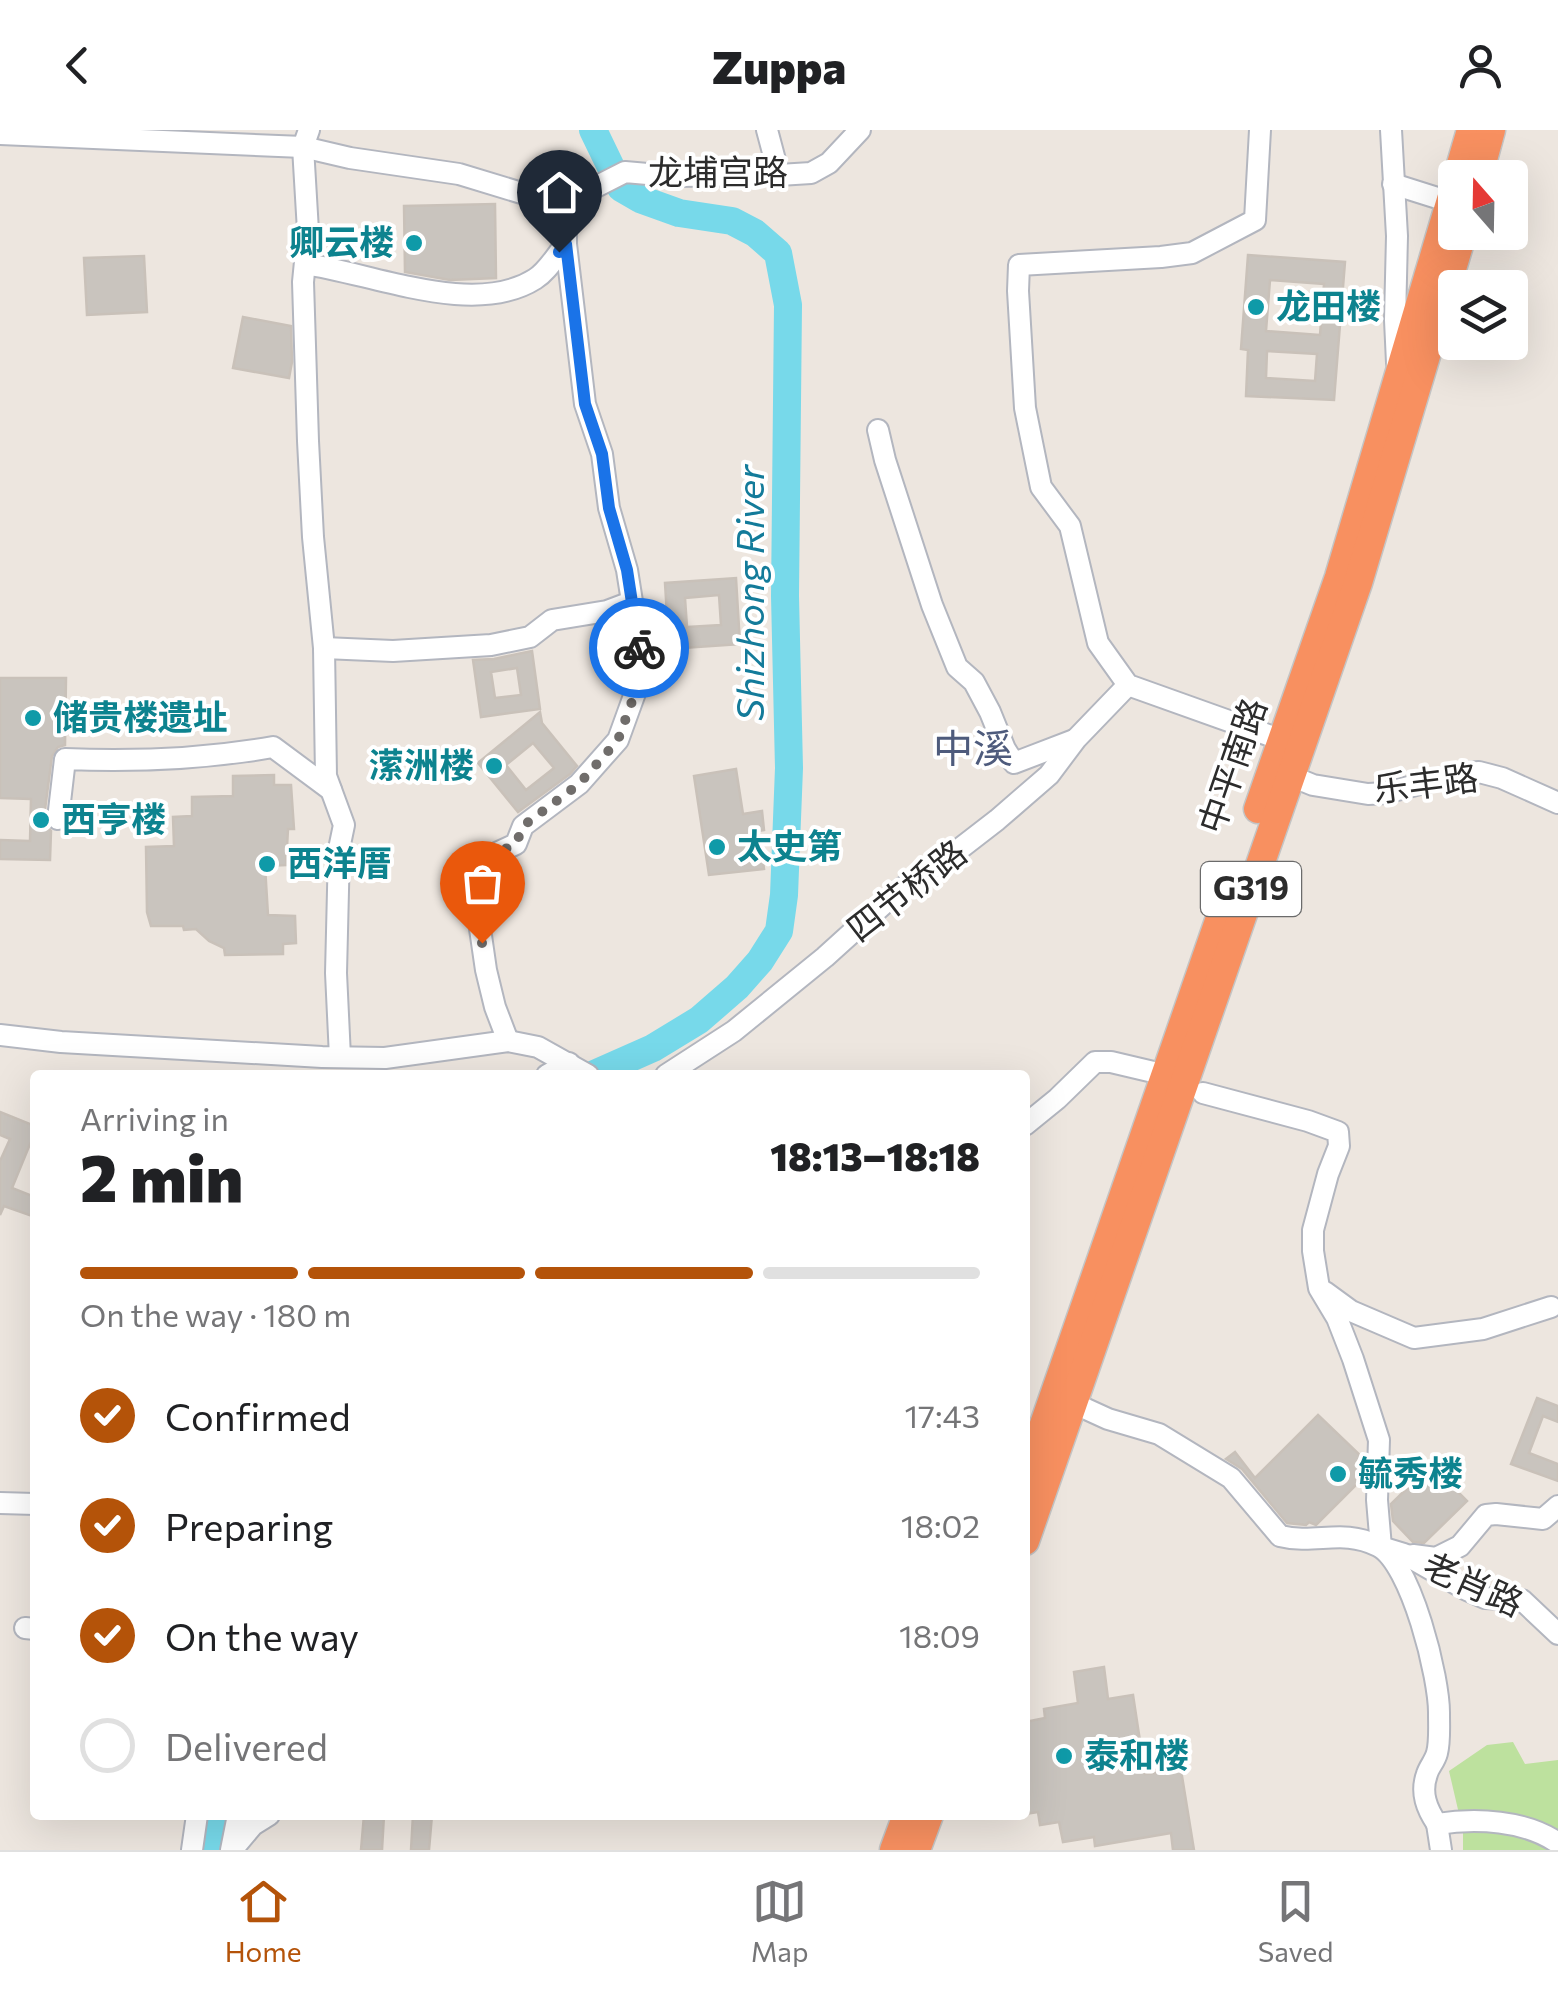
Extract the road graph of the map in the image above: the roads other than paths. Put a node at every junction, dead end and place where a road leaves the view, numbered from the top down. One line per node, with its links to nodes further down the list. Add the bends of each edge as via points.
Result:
1 (767, 130): 12 (street)
2 (860, 130): 12 (street, 龙埔宫路, via 830,163)
3 (1260, 130): 24 (street, via 1256,220 1192,252 1020,265 1025,408 1041,487 1070,526 1098,644)
4 (1391, 130): 13 (street)
5 (1471, 130): 10 (highway, 中平南路 / G319)
6 (1492, 130): 11 (highway)
7 (0, 134): 8 (street)
8 (220, 137): 9 (street)
9 (306, 138): 15 (street, via 350,158 459,174); 19 (street)
10 (1462, 160)
11 (1483, 160)
12 (779, 175): 15 (street, 龙埔宫路, via 625,172)
13 (1393, 184): 14 (street); 20 (street)
14 (1438, 187)
15 (566, 202): 17 (street)
16 (1438, 243): 20 (highway, 中平南路 / G319)
17 (566, 244): 19 (street, via 540,276 491,293 443,294); 22 (street, via 585,404 602,454)
18 (1457, 250): 27 (highway, G319, via 1358,583)
19 (305, 264): 23 (street, via 308,441)
20 (1398, 382): 26 (highway, 中平南路 / G319)
21 (878, 430): 25 (street, via 932,605 1004,749 1014,763)
22 (631, 602): 23 (street, via 552,620 530,638 491,645); 32 (street, via 643,671 618,740 579,784 523,826 516,844 462,869)
23 (324, 648): 28 (street)
24 (1128, 685): 25 (street, 四节桥路); 26 (street)
25 (1076, 739): 37 (street, 四节桥路, via 1048,775 997,820 898,891 734,1030)
26 (1282, 740): 38 (highway, 中平南路 / G319)
27 (1291, 776): 29 (street, 乐丰路, via 1368,794 1479,772); 43 (highway, G319)
28 (331, 790): 30 (street, via 273,747 147,761 64,759); 33 (street, via 344,825 336,973)
29 (1558, 803)
30 (58, 820)
31 (0, 1034): 33 (street)
32 (508, 1040): 33 (street, via 385,1058); 34 (street)
33 (340, 1057)
34 (569, 1063): 35 (street); 36 (street)
35 (556, 1070)
36 (580, 1070)
37 (674, 1070)
38 (1166, 1075): 40 (street, via 1095,1062); 44 (highway, 中平南路 / G319)
39 (1204, 1092): 41 (street, via 1338,1132 1314,1230)
40 (1030, 1121)
41 (1318, 1288): 42 (street, via 1350,1311 1414,1338 1483,1329); 49 (street, via 1337,1318 1379,1440)
42 (1551, 1307)
43 (1073, 1403): 48 (highway, G319); 49 (street, 老肖路, via 1159,1434 1230,1478 1280,1536 1346,1535)
44 (1030, 1466)
45 (0, 1503): 46 (street)
46 (30, 1504)
47 (1558, 1506): 50 (street, via 1543,1519 1486,1515 1460,1546 1436,1558)
48 (1030, 1527)
49 (1381, 1547): 50 (street, 老肖路); 57 (street, via 1408,1588 1435,1674 1437,1754 1425,1777 1425,1807)
50 (1404, 1554): 51 (street, 老肖路, via 1485,1598 1522,1600)
51 (1558, 1634)
52 (196, 1820): 59 (street)
53 (237, 1820): 60 (street)
54 (260, 1820): 60 (street)
55 (905, 1820): 61 (highway)
56 (926, 1820): 62 (highway)
57 (1437, 1824): 58 (street, via 1520,1826); 63 (street)
58 (1558, 1843)
59 (192, 1850)
60 (232, 1850)
61 (894, 1850)
62 (916, 1850)
63 (1441, 1850)

